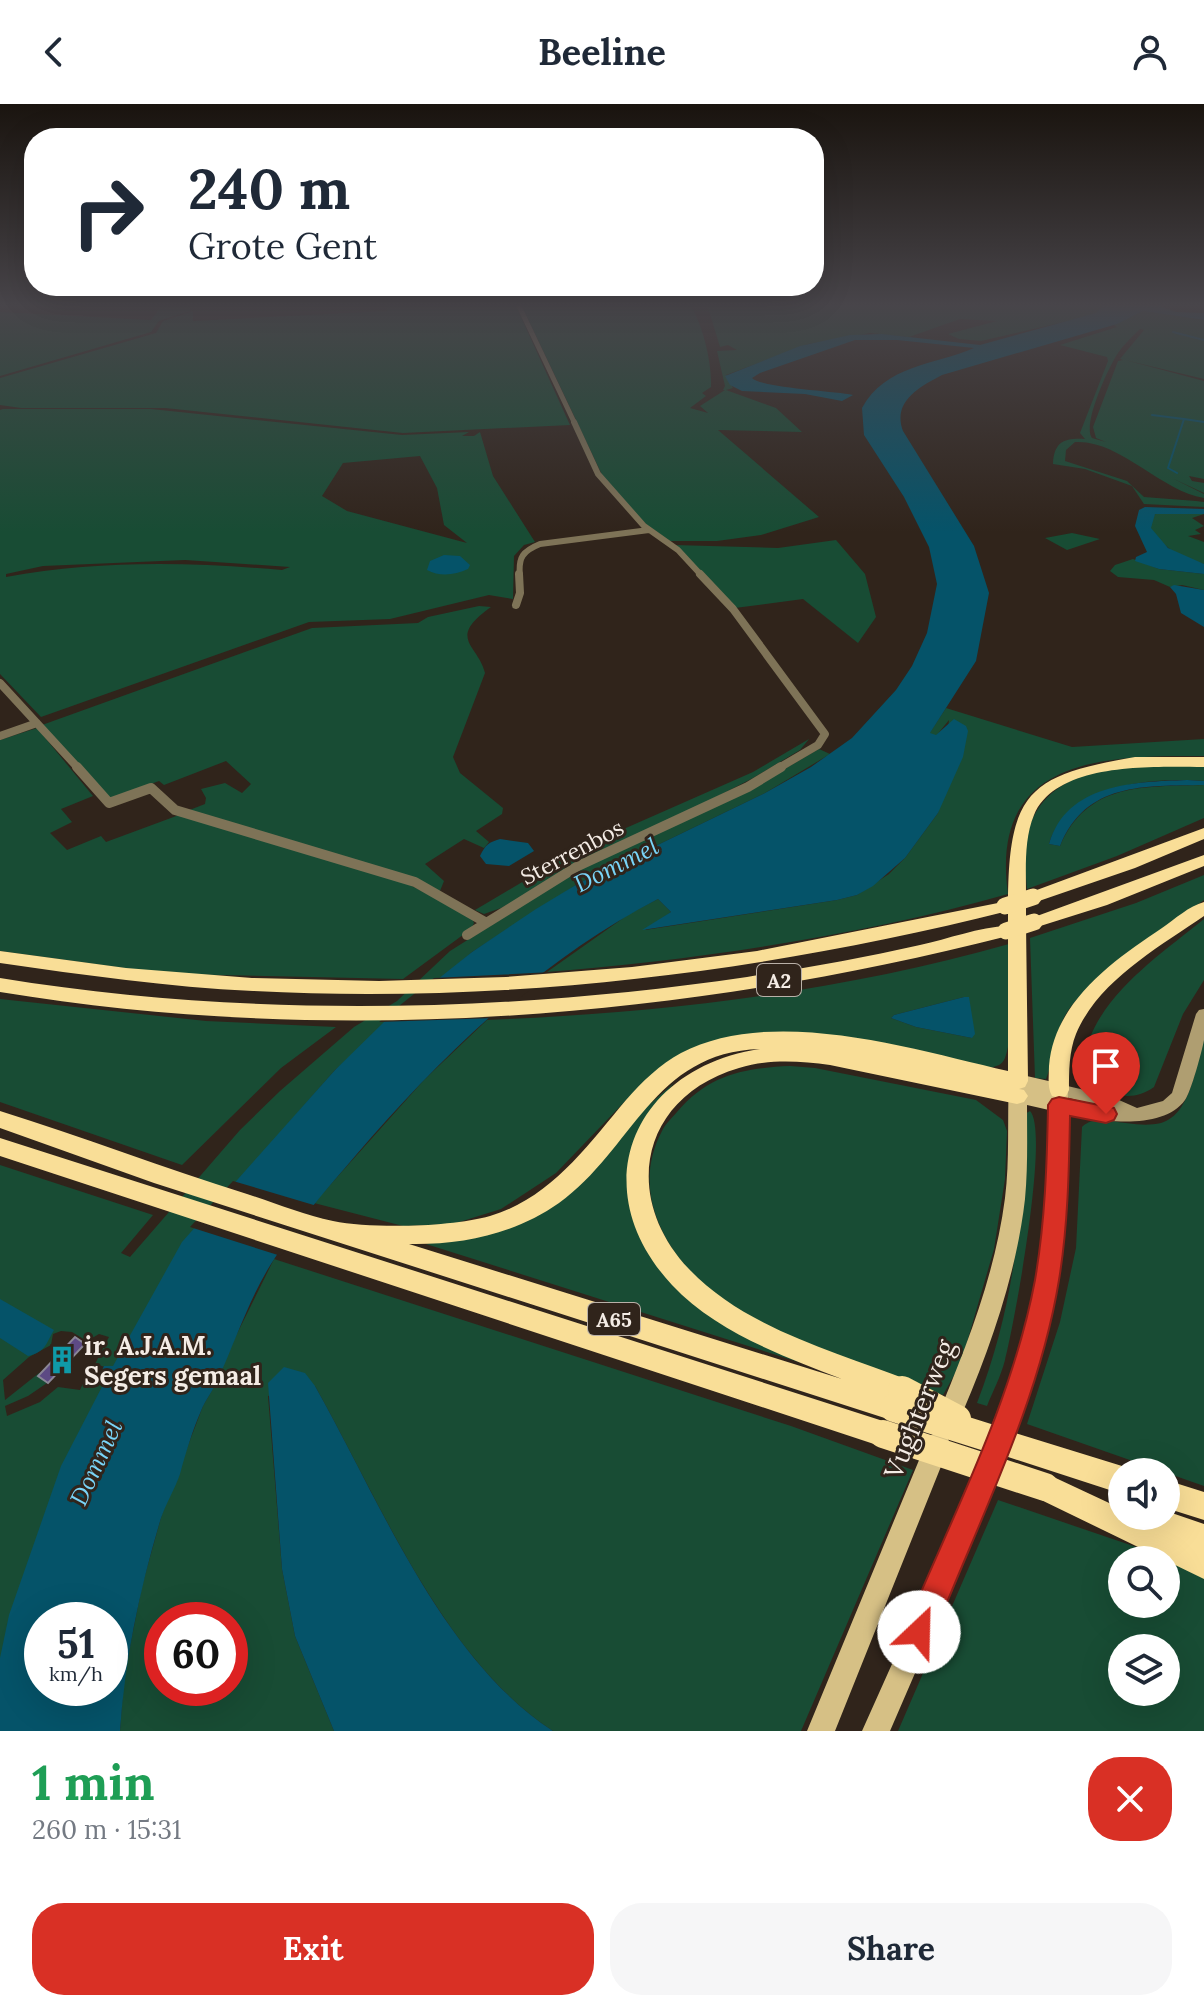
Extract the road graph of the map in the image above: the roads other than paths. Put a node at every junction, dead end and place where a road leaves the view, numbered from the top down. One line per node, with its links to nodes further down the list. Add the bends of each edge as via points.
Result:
1 (555, 380): 2 (street, Sterrenbos, via 598,474)
2 (649, 530): 3 (street, via 528,547 520,557 521,599); 11 (street, Sterrenbos, via 678,550 733,609 822,727 824,740 748,787 605,852)
3 (516, 605)
4 (0, 683): 5 (street)
5 (37, 723): 6 (street); 11 (street, via 109,803 151,788 175,810 415,882)
6 (0, 736)
7 (1204, 762): 16 (highway, via 1135,762 1092,769 1052,785 1026,815 1017,853)
8 (1204, 833): 13 (highway, A2, bridge, via 1092,878 904,932 699,967 576,980 373,987 169,978)
9 (1204, 860): 14 (highway, A2, bridge, via 1006,931 817,974 641,998 343,1011 218,1008)
10 (1204, 908): 17 (highway, via 1112,977 1078,1010 1063,1042)
11 (485, 922): 12 (street)
12 (467, 935)
13 (0, 957)
14 (0, 985)
15 (1204, 1014): 17 (street, via 1179,1096 1171,1106 1106,1114)
16 (1018, 1089): 17 (main road); 20 (highway, A65, via 826,1042 781,1039 719,1047 662,1076 574,1179 529,1212 486,1228 445,1235); 21 (highway, A65, via 824,1056 767,1055 721,1065 684,1086 653,1119 642,1141 636,1181 644,1222 682,1279 772,1338); 30 (main road, Vughterweg, via 1013,1209 989,1313)
17 (1059, 1097): 31 (main road, via 1057,1213 1047,1283 1025,1369)
18 (0, 1119): 20 (highway, A65)
19 (0, 1147): 20 (highway, A65, via 137,1193)
20 (327, 1241): 21 (highway, A65); 23 (highway, A65, bridge)
21 (898, 1399): 22 (highway, A65, bridge, via 1002,1442)
22 (1108, 1476)
23 (1045, 1487): 26 (highway, A65); 29 (highway, A65)
24 (1180, 1498): 25 (highway)
25 (1204, 1506)
26 (1108, 1507)
27 (1179, 1530): 28 (highway)
28 (1204, 1538)
29 (1204, 1564)
30 (821, 1731)
31 (876, 1731)

